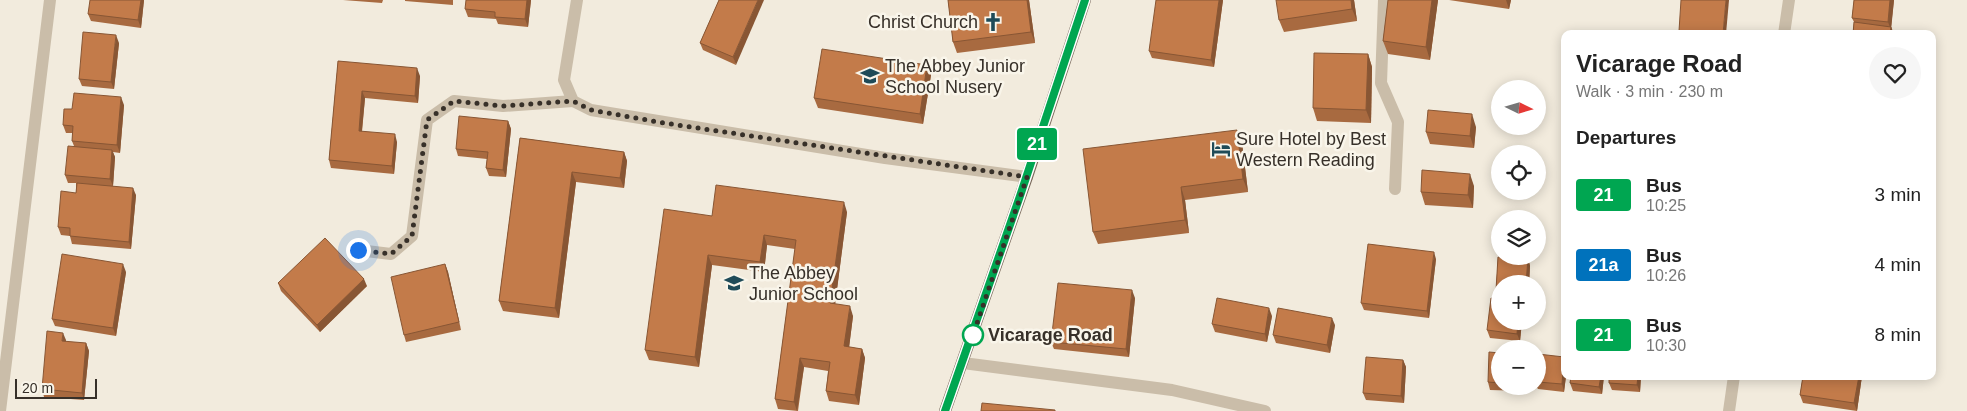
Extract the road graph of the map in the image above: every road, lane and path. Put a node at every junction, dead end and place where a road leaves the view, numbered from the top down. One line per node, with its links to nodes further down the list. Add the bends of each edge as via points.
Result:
1 (50, 0): 11 (street)
2 (577, 0): 7 (street, via 564,80)
3 (1084, 0): 8 (main road)
4 (1384, 0): 9 (street, via 1381,83 1398,122)
5 (1789, 0): 6 (street)
6 (1785, 30)
7 (573, 101): 8 (street, via 591,110 664,123); 10 (street, via 503,106 454,101 427,120 412,236 391,254)
8 (1027, 177): 12 (main road)
9 (1395, 189)
10 (358, 250)
11 (4, 343): 14 (street)
12 (963, 363): 15 (main road); 16 (street, via 1172,390)
13 (1733, 380): 17 (street)
14 (0, 411)
15 (945, 411)
16 (1265, 411)
17 (1728, 411)

